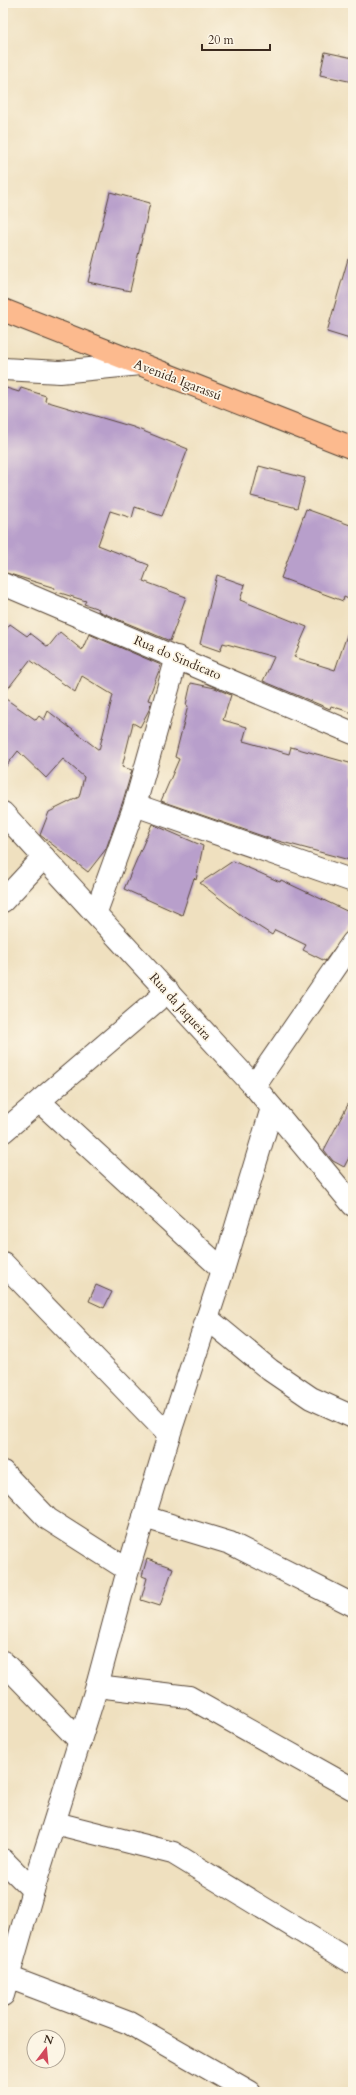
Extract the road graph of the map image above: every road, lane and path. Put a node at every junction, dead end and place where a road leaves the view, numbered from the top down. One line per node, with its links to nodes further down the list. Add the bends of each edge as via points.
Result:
1 (3, 310): 2 (main road, Avenida Igarassú)
2 (140, 364): 3 (street, via 60,372); 4 (main road, Avenida Igarassú)
3 (3, 370)
4 (353, 448)
5 (3, 584): 6 (street, Rua do Sindicato)
6 (177, 656): 7 (street, Rua do Sindicato); 8 (street)
7 (353, 733)
8 (135, 805): 11 (street); 13 (street)
9 (3, 812): 10 (street, Rua da Jaqueira)
10 (44, 858): 12 (street); 13 (street, Rua da Jaqueira)
11 (353, 881)
12 (3, 901)
13 (96, 912): 15 (street, Rua da Jaqueira)
14 (353, 942): 16 (street)
15 (168, 991): 16 (street, Rua da Jaqueira); 17 (street)
16 (254, 1086): 18 (street, Rua da Jaqueira)
17 (40, 1102): 19 (street); 22 (street)
18 (272, 1108): 20 (street, Rua da Jaqueira); 22 (street)
19 (3, 1132)
20 (353, 1205)
21 (3, 1263): 25 (street)
22 (222, 1270): 23 (street)
23 (207, 1318): 24 (street, via 270,1370 311,1398); 25 (street)
24 (353, 1417)
25 (169, 1435): 27 (street)
26 (3, 1472): 28 (street, via 48,1519)
27 (144, 1517): 28 (street); 29 (street, via 230,1543)
28 (128, 1570): 31 (street)
29 (353, 1605)
30 (3, 1662): 32 (street)
31 (97, 1686): 32 (street); 33 (street, via 189,1697)
32 (80, 1741): 34 (street)
33 (353, 1790)
34 (56, 1823): 36 (street); 37 (street, via 173,1853)
35 (3, 1860): 36 (street)
36 (34, 1890): 38 (street)
37 (353, 1964)
38 (6, 1986): 39 (street, via 129,2023)
39 (250, 2092)

